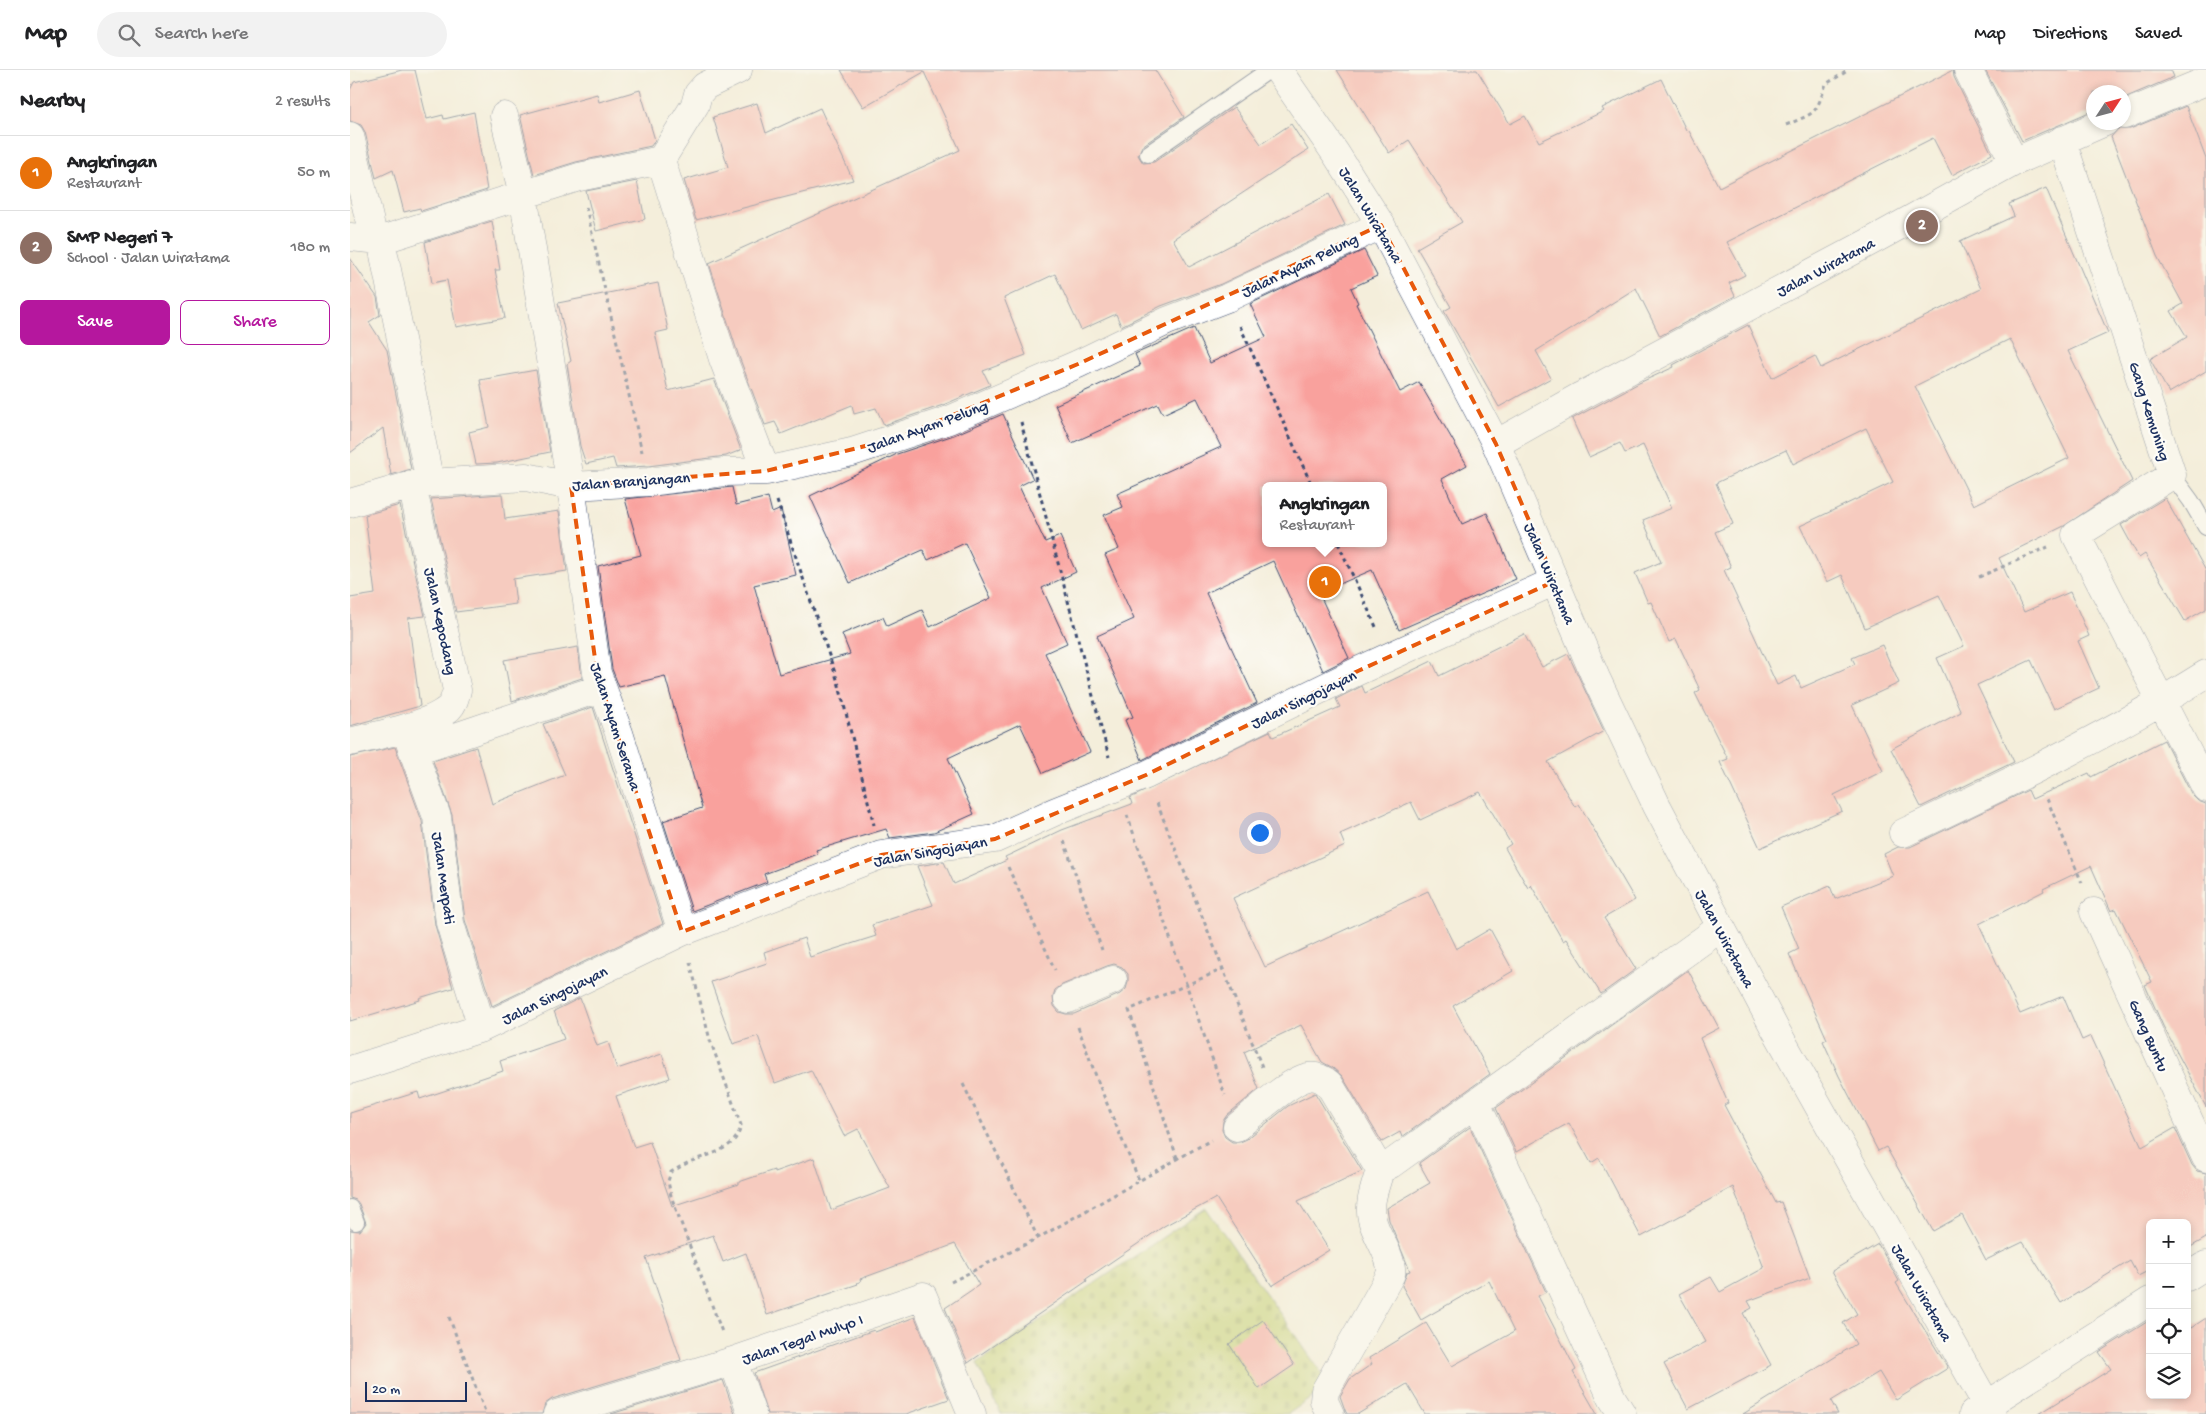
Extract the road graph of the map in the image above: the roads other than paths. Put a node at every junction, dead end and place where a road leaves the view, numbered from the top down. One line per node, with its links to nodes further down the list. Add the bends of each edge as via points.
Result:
1 (738, 70): 12 (street, via 705,86 698,94 695,105)
2 (1269, 70): 11 (lane)
3 (1278, 70): 15 (street, Jalan Wiratama)
4 (1968, 70): 13 (street)
5 (2206, 81): 6 (street)
6 (2131, 112)
7 (504, 116): 14 (street, Jalan Ayam Serama)
8 (2086, 130): 10 (street, Jalan Wiratama)
9 (350, 136): 16 (street, Jalan Kepodang)
10 (2062, 140): 13 (street, Jalan Wiratama); 19 (street, Gang Kemuning)
11 (1148, 154)
12 (661, 160): 14 (street, via 579,177); 18 (street, via 723,359)
13 (2014, 162): 17 (street, Jalan Wiratama)
14 (523, 195): 16 (street); 21 (street, Jalan Ayam Serama)
15 (1381, 224): 17 (street, Jalan Wiratama); 18 (street, Jalan Ayam Pelung, via 1227,298 1167,321 949,420 852,452)
16 (368, 239): 20 (street, Jalan Kepodang)
17 (1496, 444): 24 (street, Jalan Wiratama)
18 (766, 471): 21 (street, Jalan Branjangan)
19 (2172, 475): 23 (lane); 27 (street, Gang Kemuning, via 2076,535)
20 (421, 484): 21 (street, Jalan Branjangan, via 526,477); 22 (street, Jalan Branjangan); 28 (street, Jalan Kepodang, via 457,690 449,708)
21 (571, 486): 26 (street, Jalan Ayam Serama, via 597,673)
22 (350, 503)
23 (2206, 528)
24 (1555, 581): 33 (street, Jalan Wiratama, via 1596,678); 34 (street, Jalan Singojayan, via 1146,775 995,839 881,855)
25 (2206, 674): 27 (street)
26 (602, 688): 28 (street, via 496,724); 34 (street, Jalan Ayam Serama)
27 (2162, 702): 30 (street); 31 (street, via 2035,771)
28 (409, 740): 29 (street); 37 (street, Jalan Merpati, via 437,817 450,923)
29 (350, 742)
30 (2206, 788)
31 (1903, 833)
32 (2094, 912): 41 (street, Gang Buntu)
33 (1720, 928): 39 (street); 47 (street, Jalan Wiratama)
34 (682, 932): 37 (street, Jalan Singojayan)
35 (1113, 980): 36 (street)
36 (1068, 999)
37 (482, 1028): 38 (street, Jalan Singojayan)
38 (350, 1070)
39 (1476, 1103): 42 (street); 52 (street)
40 (1237, 1127): 42 (street, via 1274,1097 1306,1077 1316,1077 1330,1084)
41 (2206, 1158)
42 (1380, 1170): 51 (street, via 1371,1217 1391,1274 1325,1391 1324,1400)
43 (2206, 1265): 44 (street)
44 (2191, 1274)
45 (2146, 1304): 47 (street)
46 (733, 1361): 48 (street, Jalan Tegal Mulyo I); 49 (street); 50 (street, Jalan Tegal Mulyo I, via 924,1296)
47 (1984, 1411)
48 (557, 1414)
49 (752, 1414)
50 (972, 1414)
51 (1330, 1414)
52 (1622, 1414)

